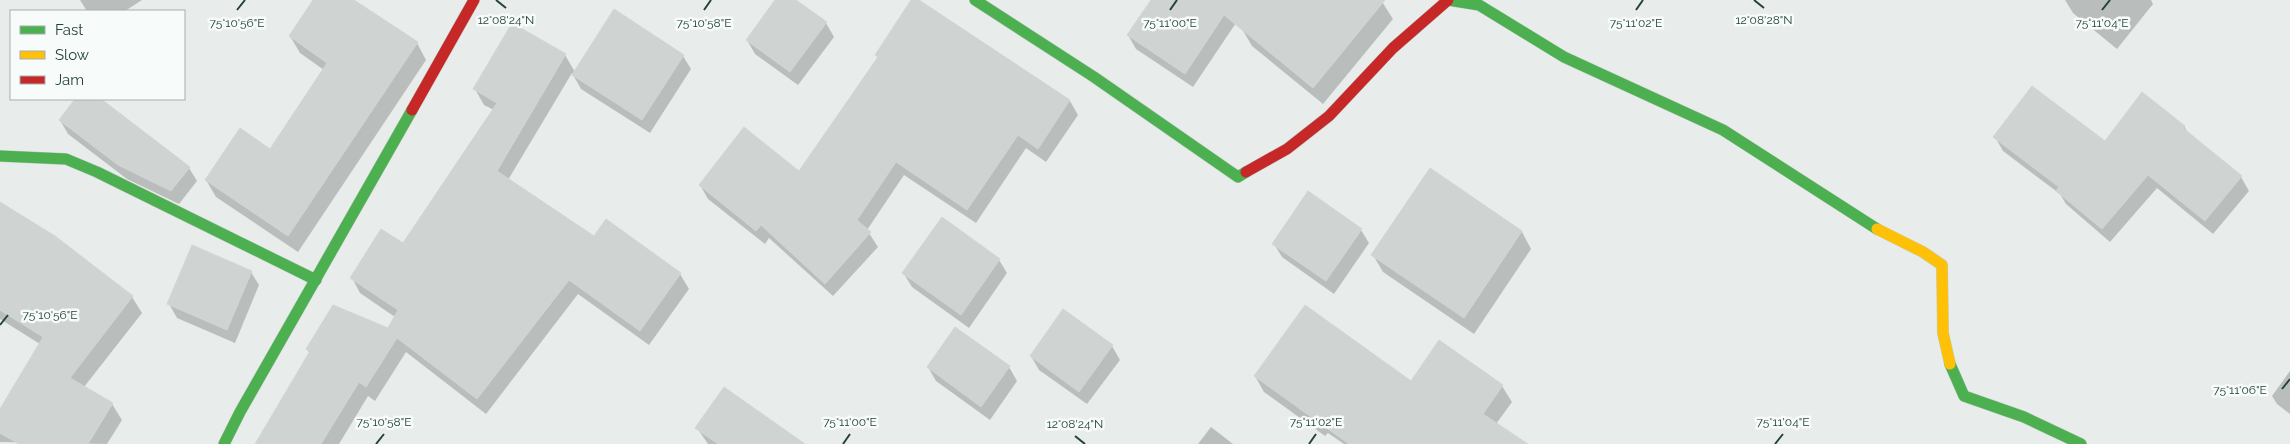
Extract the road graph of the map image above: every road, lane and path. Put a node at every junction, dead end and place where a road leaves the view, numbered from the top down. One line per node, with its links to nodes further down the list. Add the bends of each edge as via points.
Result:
1 (474, 0): 5 (street)
2 (975, 0): 3 (street, via 1094,77 1238,177 1287,149 1329,116 1393,48)
3 (1448, 0): 7 (street, via 1479,5 1564,57 1723,130 1887,235 1942,265 1943,333 1951,370 1964,396 2000,407)
4 (0, 156): 5 (street, via 66,159)
5 (316, 280): 6 (street)
6 (224, 444)
7 (2081, 444)

